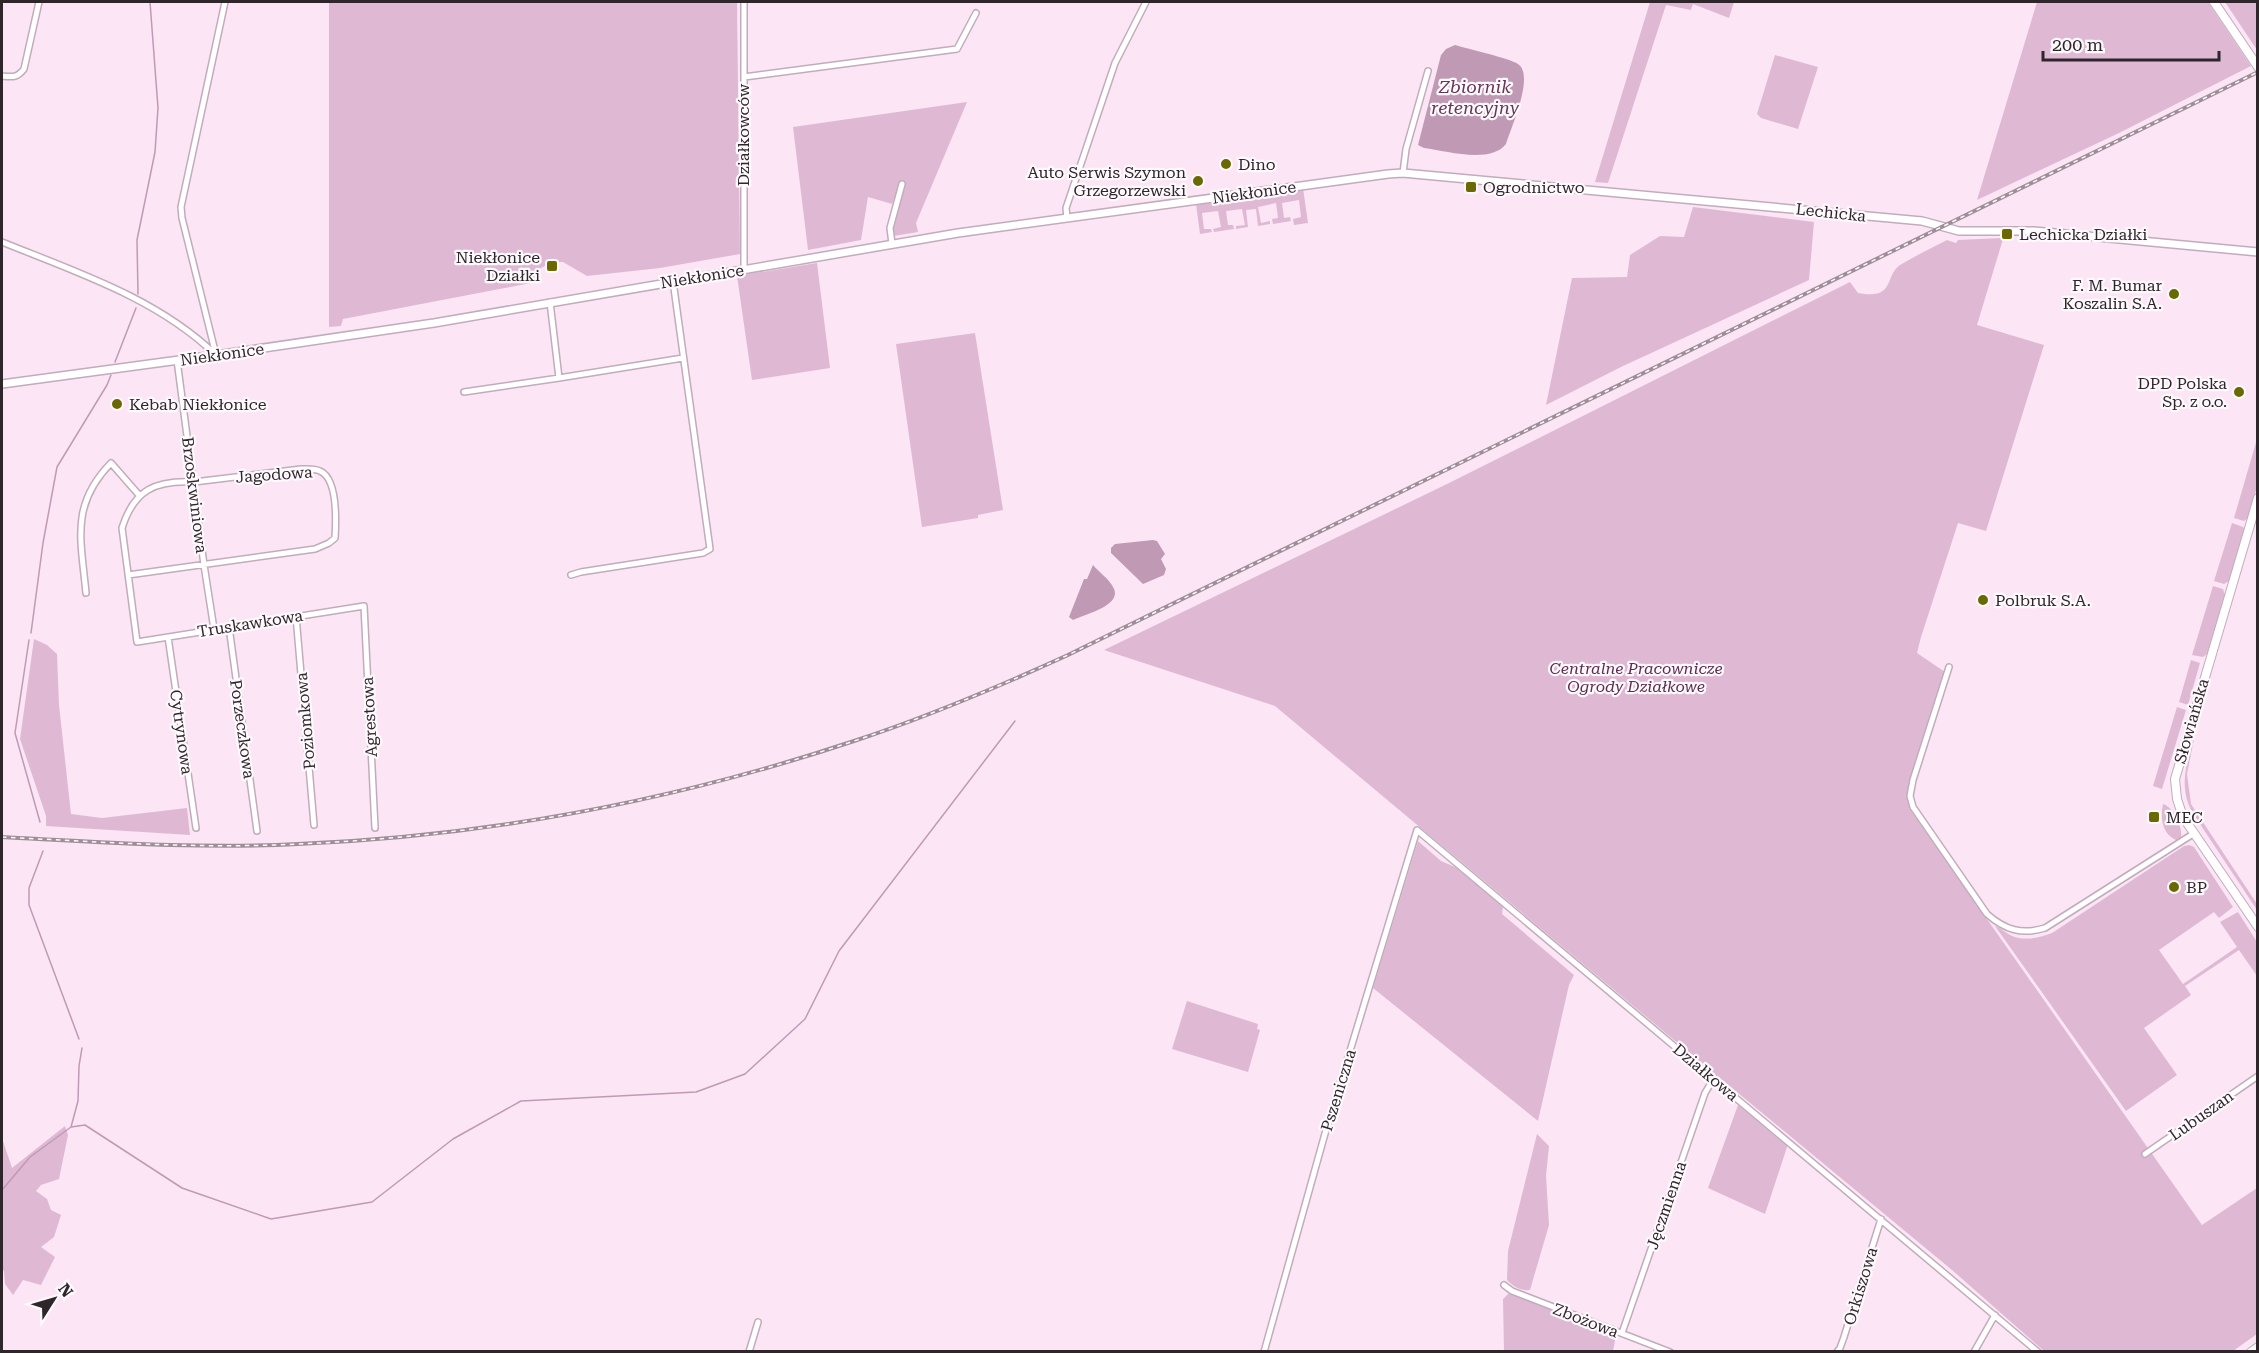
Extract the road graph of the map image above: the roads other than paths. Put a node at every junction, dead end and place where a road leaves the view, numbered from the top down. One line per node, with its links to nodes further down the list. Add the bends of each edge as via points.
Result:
1 (39, 2): 9 (street, via 24,69 15,78)
2 (225, 2): 20 (street, via 181,207)
3 (744, 2): 10 (street, Działkowców)
4 (1146, 2): 13 (street, via 1115,63 1066,208)
5 (2214, 2): 7 (main road)
6 (976, 13): 10 (street, via 957,49)
7 (2255, 64)
8 (1428, 71): 11 (street)
9 (2, 76)
10 (744, 77): 17 (street, Działkowców)
11 (1403, 173): 13 (street, Niekłonice); 16 (street, Lechicka, via 1922,221 1959,231 2034,231)
12 (902, 184): 15 (street, via 890,228)
13 (1067, 218): 15 (street, Niekłonice)
14 (2, 242): 20 (street, via 156,309)
15 (892, 244): 17 (street, Niekłonice)
16 (2258, 252)
17 (744, 269): 18 (street, Niekłonice)
18 (673, 281): 19 (street, Niekłonice); 21 (street)
19 (550, 302): 20 (street, Niekłonice); 23 (street)
20 (216, 355): 22 (street, Niekłonice)
21 (683, 358): 23 (street); 31 (street, via 710,549)
22 (177, 360): 24 (street, Niekłonice); 26 (street, Brzoskwiniowa)
23 (559, 378): 25 (street)
24 (2, 384)
25 (464, 392)
26 (194, 482): 27 (street, Jagodowa, via 152,486); 29 (street, Brzoskwiniowa); 29 (street, Jagodowa, via 318,470 329,479 337,517 335,538 315,549)
27 (139, 495): 30 (street, via 122,528); 32 (street, via 111,464 97,477 87,495 80,520)
28 (2258, 498): 44 (main road, Słowiańska, via 2175,774 2179,805)
29 (204, 565): 30 (street, Jagodowa); 36 (street, Brzoskwiniowa)
30 (128, 574): 37 (street, Truskawkowa, via 136,642)
31 (572, 575)
32 (86, 593)
33 (364, 606): 34 (street, Truskawkowa); 41 (street, Agrestowa)
34 (296, 616): 35 (street, Truskawkowa); 39 (street, Poziomkowa)
35 (229, 627): 36 (street, Truskawkowa); 43 (street, Porzeczkowa)
36 (214, 629): 37 (street, Truskawkowa)
37 (168, 637): 40 (street, Cytrynowa)
38 (1949, 667): 44 (street, via 1910,796 1913,807 1997,923 2020,932 2045,928)
39 (314, 825)
40 (196, 828)
41 (375, 828)
42 (1417, 830): 47 (street, Działkowa); 56 (street, Pszeniczna)
43 (257, 831)
44 (2193, 834): 45 (main road, Słowiańska)
45 (2258, 927)
46 (2258, 1076): 48 (street, Lubuszan)
47 (1714, 1078): 49 (street, Działkowa); 53 (street, Jęczmienna, via 1701,1103)
48 (2145, 1154)
49 (1881, 1219): 51 (street, Działkowa); 58 (street, Orkiszowa)
50 (1504, 1286): 53 (street, Zbożowa)
51 (1995, 1315): 59 (street); 60 (street, Działkowa)
52 (758, 1322): 55 (street)
53 (1622, 1333): 57 (street, Zbożowa)
54 (2258, 1347): 61 (main road)
55 (749, 1352)
56 (1264, 1352)
57 (1670, 1352)
58 (1837, 1352)
59 (1974, 1352)
60 (2038, 1352)
61 (2251, 1352)

